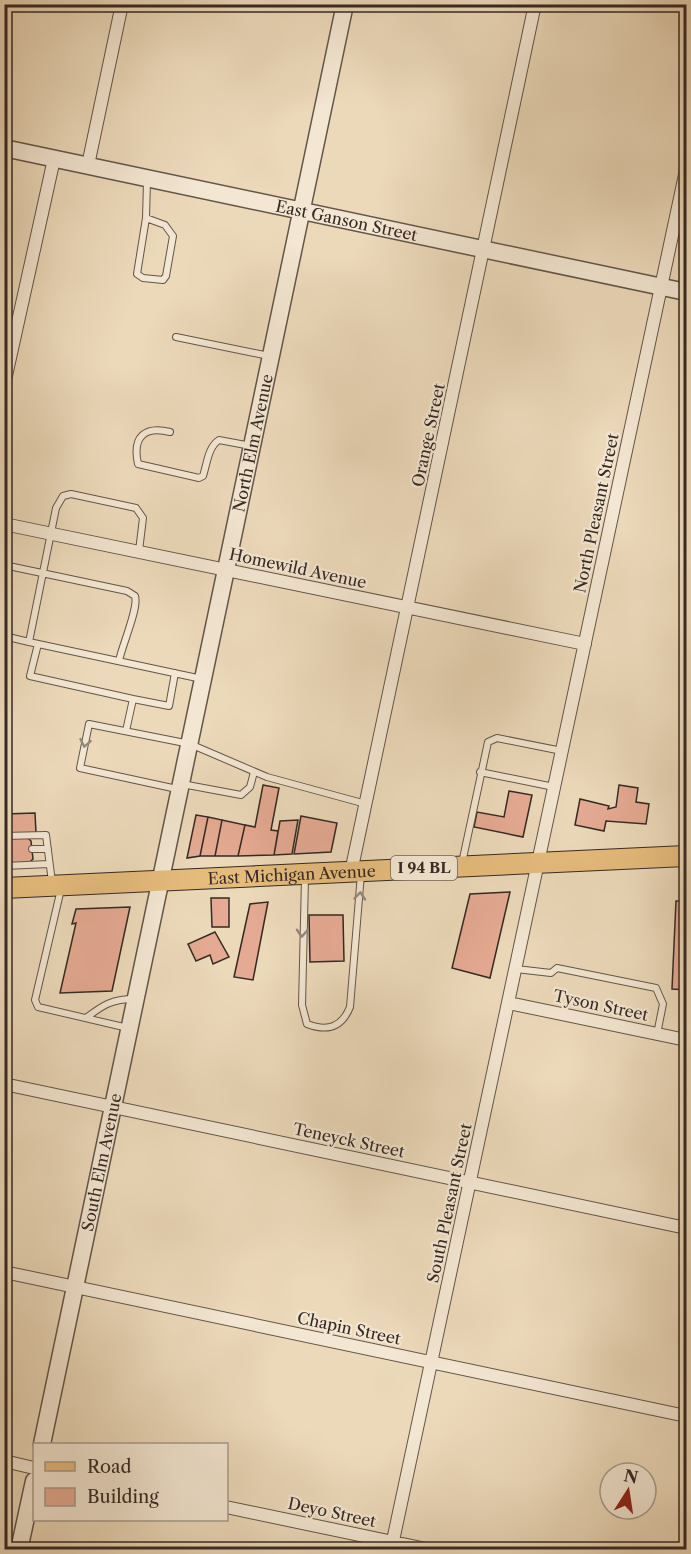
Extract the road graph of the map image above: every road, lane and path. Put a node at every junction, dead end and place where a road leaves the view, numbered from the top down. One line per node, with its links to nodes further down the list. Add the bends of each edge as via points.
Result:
1 (122, 4): 6 (street)
2 (345, 4): 9 (street, North Elm Avenue)
3 (535, 4): 11 (street, Orange Street)
4 (4, 148): 5 (street, East Ganson Street)
5 (54, 159): 6 (street, East Ganson Street); 14 (street)
6 (88, 165): 8 (street, East Ganson Street)
7 (687, 170): 12 (street, North Pleasant Street)
8 (147, 177): 9 (street, East Ganson Street); 10 (lane)
9 (301, 209): 11 (street, East Ganson Street); 16 (street, North Elm Avenue)
10 (146, 218): 10 (lane, via 137,274 163,280 173,236 165,225)
11 (485, 248): 12 (street, East Ganson Street); 26 (street, Orange Street)
12 (662, 286): 13 (street, East Ganson Street); 30 (street, North Pleasant Street)
13 (687, 292)
14 (10, 337): 17 (street)
15 (176, 337): 16 (lane)
16 (270, 356): 19 (street, North Elm Avenue)
17 (4, 385)
18 (170, 432): 19 (lane, via 146,430 141,437 138,464 199,478 215,442)
19 (251, 446): 24 (street, North Elm Avenue)
20 (4, 524): 21 (street, Homewild Avenue)
21 (51, 533): 22 (street, Homewild Avenue); 22 (lane, via 63,496 129,506 143,518); 25 (lane)
22 (139, 551): 24 (street, Homewild Avenue)
23 (4, 564): 25 (lane)
24 (225, 569): 26 (street, Homewild Avenue); 33 (street, North Elm Avenue)
25 (44, 573): 28 (lane); 31 (lane, via 135,596 135,611)
26 (408, 608): 30 (street, Homewild Avenue); 42 (street, Orange Street)
27 (4, 636): 28 (lane)
28 (29, 642): 29 (lane)
29 (38, 644): 31 (lane); 34 (lane, via 30,676)
30 (585, 644): 37 (street, North Pleasant Street)
31 (119, 661): 32 (lane)
32 (175, 673): 33 (lane); 34 (lane, via 168,706)
33 (203, 679): 36 (street, North Elm Avenue)
34 (133, 699): 35 (lane)
35 (126, 731): 36 (lane); 41 (lane, one-way to 41, via 89,724 80,768)
36 (190, 744): 38 (lane); 41 (street, North Elm Avenue)
37 (562, 751): 39 (lane, via 492,739 485,745); 40 (street, North Pleasant Street)
38 (254, 772): 41 (lane, via 247,792 241,795); 42 (lane)
39 (480, 772): 40 (lane); 50 (lane)
40 (554, 786): 47 (street, North Pleasant Street)
41 (181, 787): 53 (street, North Elm Avenue)
42 (366, 804): 51 (street, Orange Street)
43 (4, 836): 45 (lane, via 46,834)
44 (32, 849): 45 (lane)
45 (48, 849): 48 (lane)
46 (687, 856): 47 (main road, East Michigan Avenue / I 94 BL)
47 (538, 863): 50 (main road, East Michigan Avenue / I 94 BL); 56 (street, South Pleasant Street)
48 (50, 864): 49 (lane); 54 (lane)
49 (4, 866)
50 (461, 867): 51 (main road, East Michigan Avenue / I 94 BL)
51 (356, 872): 52 (main road, East Michigan Avenue / I 94 BL); 52 (lane, one-way to 51, via 302,1005 307,1024 318,1028 335,1027 345,1019 350,1007)
52 (305, 874): 53 (main road, East Michigan Avenue / I 94 BL)
53 (162, 881): 54 (main road, East Michigan Avenue / I 94 BL); 57 (street, South Elm Avenue)
54 (57, 886): 55 (main road, East Michigan Avenue / I 94 BL); 59 (lane, via 35,1000 38,1007)
55 (4, 888)
56 (516, 969): 58 (street, South Pleasant Street); 61 (lane, via 551,973 558,968 656,988 663,1004)
57 (137, 999): 59 (lane, via 115,999); 60 (street, South Elm Avenue)
58 (509, 1003): 61 (street, Tyson Street); 65 (street, South Pleasant Street)
59 (86, 1018): 60 (lane)
60 (131, 1029): 64 (street, South Elm Avenue)
61 (657, 1034): 62 (street, Tyson Street)
62 (687, 1040)
63 (4, 1084): 64 (street, Teneyck Street)
64 (114, 1109): 65 (street, Teneyck Street); 68 (street, South Elm Avenue)
65 (470, 1182): 66 (street, Teneyck Street); 69 (street, South Pleasant Street)
66 (687, 1228)
67 (4, 1272): 68 (street, Chapin Street)
68 (75, 1286): 69 (street, Chapin Street); 71 (street, South Elm Avenue)
69 (431, 1363): 70 (street, Chapin Street); 76 (street, South Pleasant Street)
70 (687, 1416)
71 (42, 1443)
72 (4, 1461): 73 (street)
73 (33, 1468)
74 (33, 1486): 77 (street)
75 (228, 1507): 76 (street, Deyo Street)
76 (392, 1546): 78 (street, Deyo Street)
77 (19, 1550)
78 (431, 1550)

